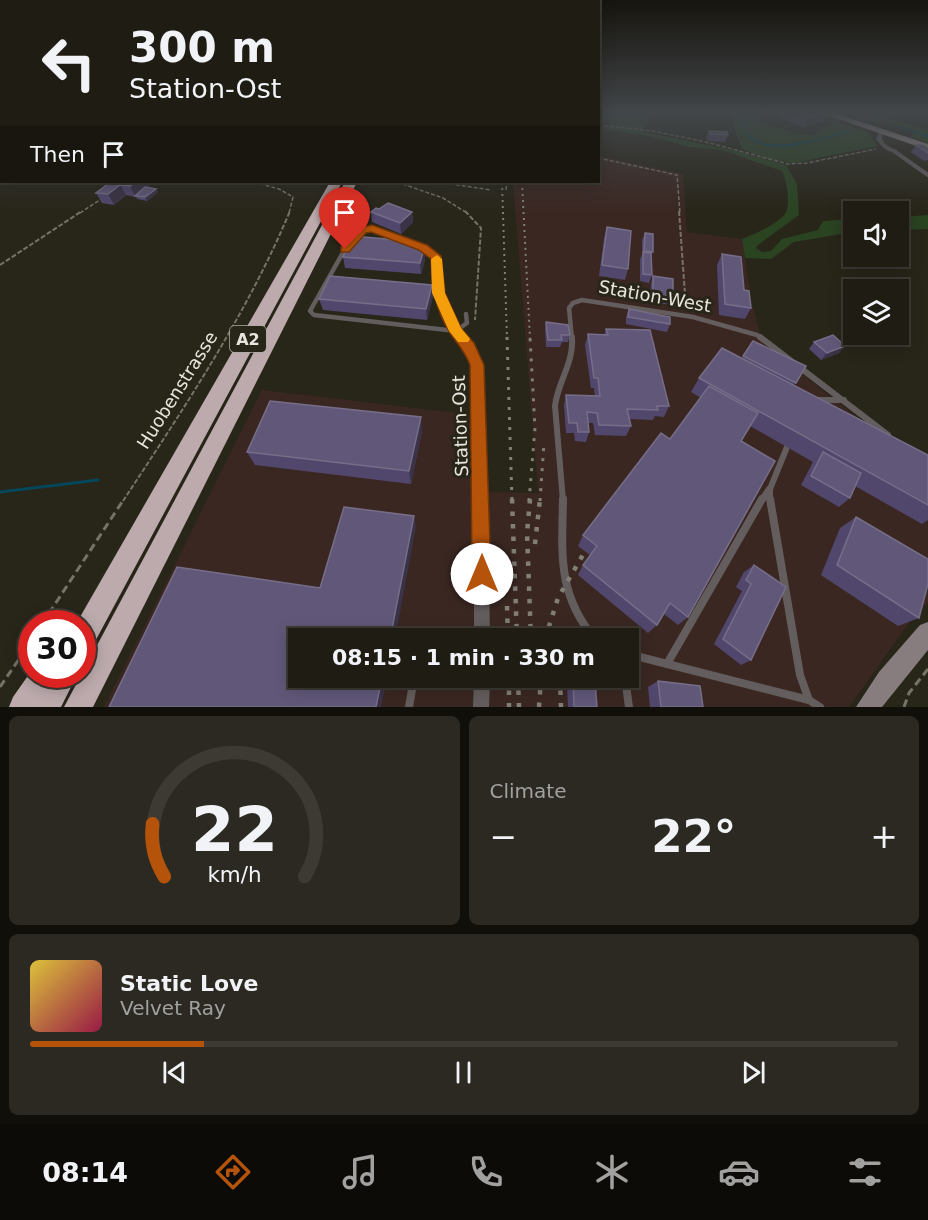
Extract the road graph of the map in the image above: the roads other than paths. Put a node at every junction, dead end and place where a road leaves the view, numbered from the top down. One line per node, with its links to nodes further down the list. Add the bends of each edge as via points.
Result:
1 (884, 146): 2 (street)
2 (894, 151): 3 (lane)
3 (928, 176)
4 (335, 183): 18 (highway, A2)
5 (350, 183): 34 (highway, A2)
6 (326, 281): 7 (lane); 9 (lane, Station-Ost, via 345,249 362,230 372,228 423,248 437,258); 11 (lane, via 310,311 314,315)
7 (338, 282)
8 (427, 291): 9 (lane)
9 (439, 293): 11 (lane, Station-Ost)
10 (466, 314): 11 (lane, via 467,323)
11 (456, 331): 12 (lane, Station-Ost)
12 (470, 346): 21 (street, Station-Ost, via 477,365)
13 (844, 400): 14 (lane, via 817,399); 15 (lane, Station-West); 22 (lane, Station-West, via 757,336 738,328 582,300 573,303 569,308 572,354 555,406 562,480 562,568 578,620)
14 (810, 404)
15 (891, 437)
16 (787, 447): 17 (lane)
17 (770, 489): 25 (lane); 31 (lane, via 800,675)
18 (160, 496): 19 (highway); 20 (highway, A2)
19 (87, 610)
20 (96, 614)
21 (482, 628)
22 (585, 628)
23 (928, 633): 39 (main road)
24 (639, 657): 25 (lane)
25 (667, 664): 31 (lane)
26 (36, 688): 32 (highway)
27 (56, 688): 33 (highway)
28 (412, 688): 35 (lane)
29 (482, 688): 36 (street)
30 (626, 688): 37 (lane)
31 (809, 700): 38 (lane)
32 (23, 707)
33 (46, 707)
34 (78, 707)
35 (409, 707)
36 (481, 707)
37 (629, 707)
38 (820, 707)
39 (868, 707)

